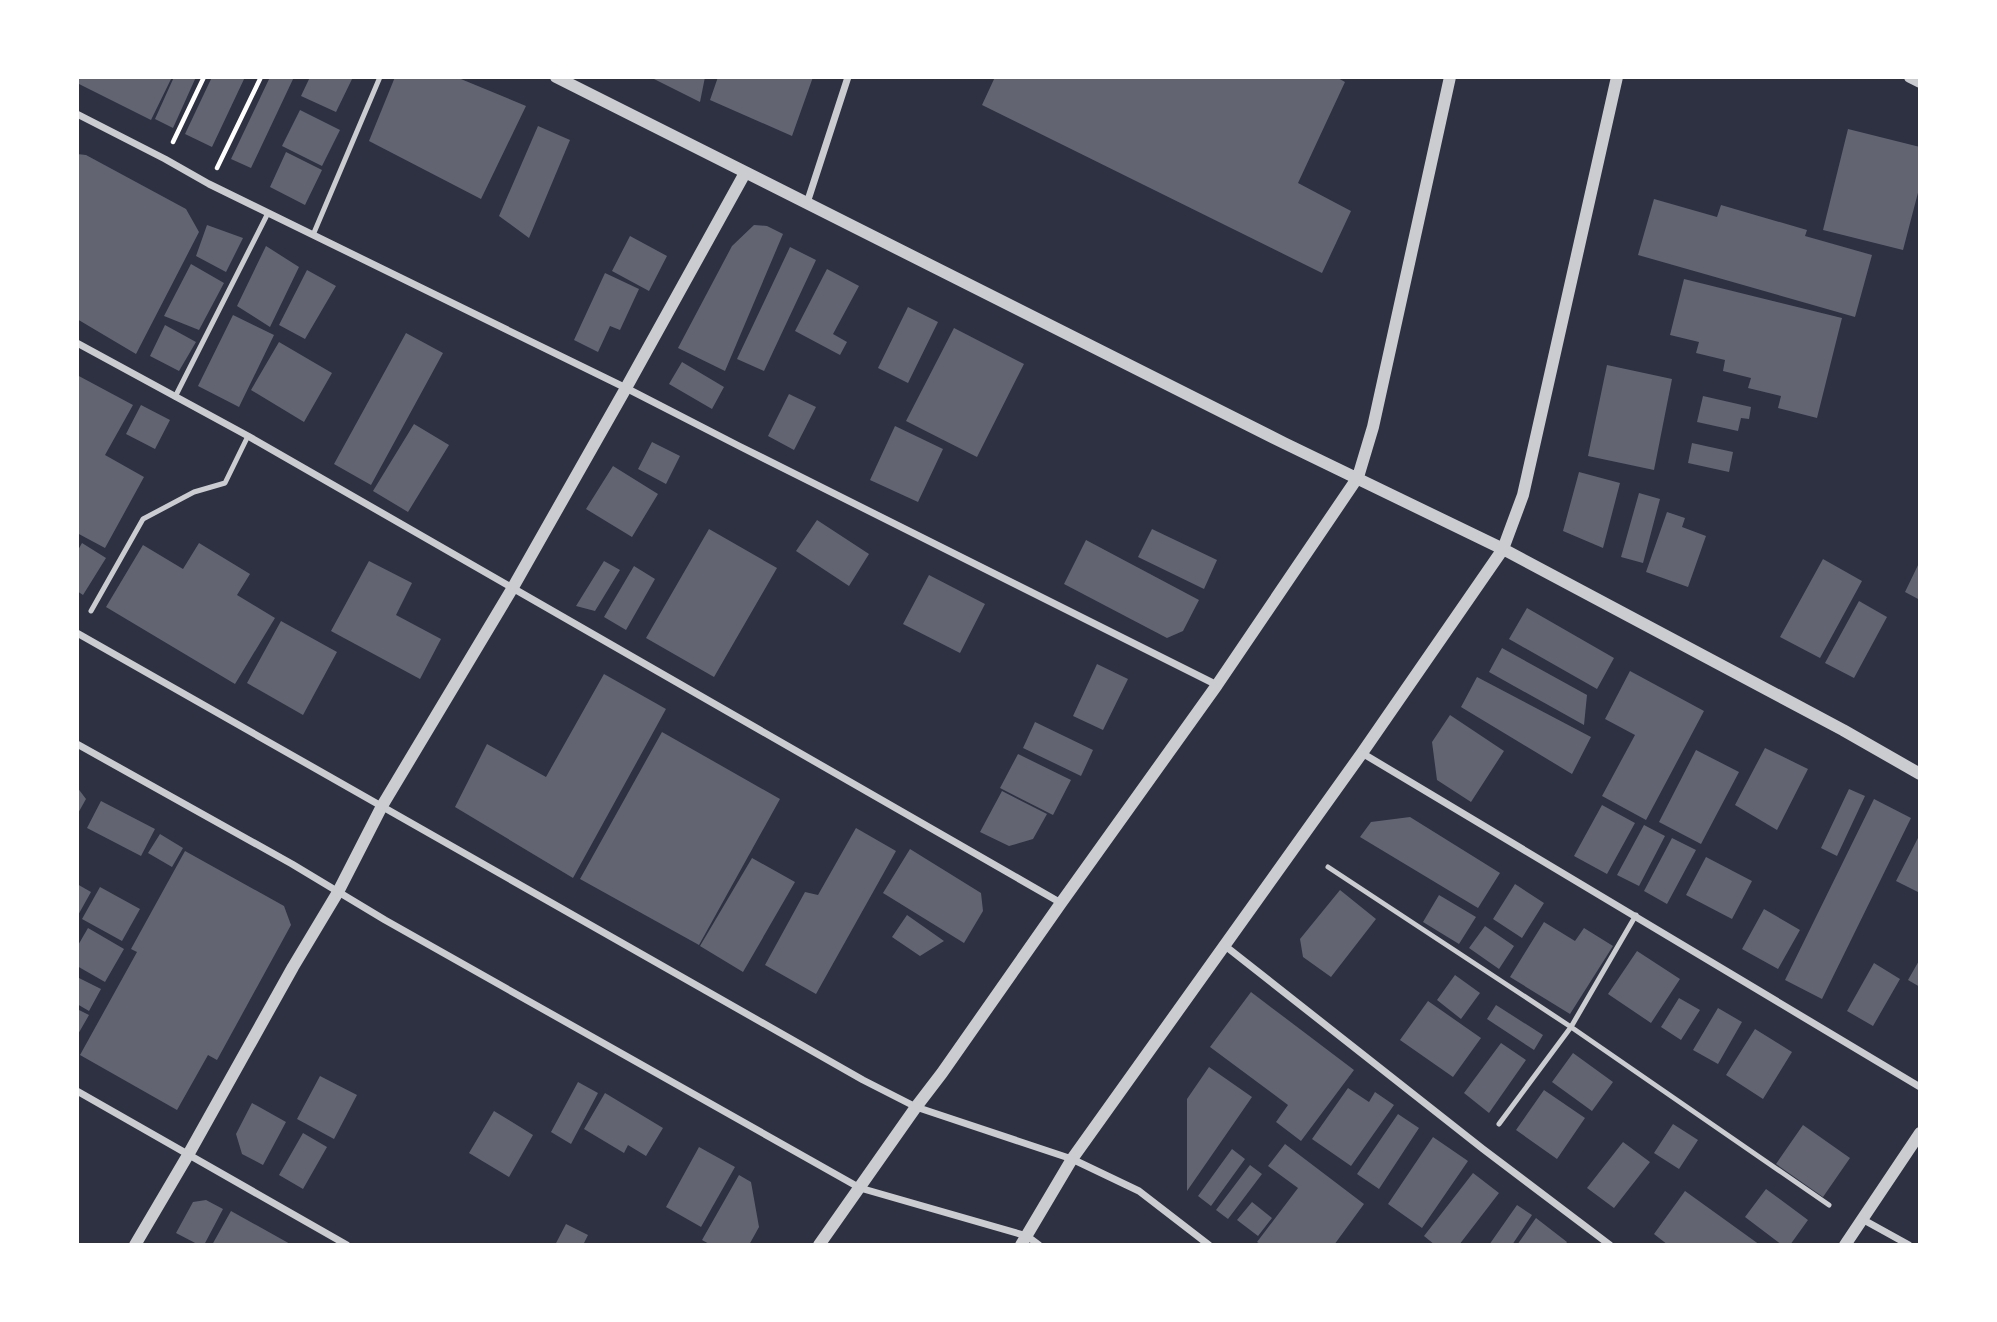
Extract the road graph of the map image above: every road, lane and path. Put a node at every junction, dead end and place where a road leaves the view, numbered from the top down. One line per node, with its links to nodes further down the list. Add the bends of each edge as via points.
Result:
1 (204, 77): 11 (path)
2 (261, 77): 13 (path)
3 (380, 77): 16 (lane)
4 (556, 77): 12 (street)
5 (848, 77): 14 (street)
6 (1450, 77): 21 (street)
7 (1617, 77): 22 (street, via 1523,495)
8 (1910, 77): 9 (street)
9 (1920, 82)
10 (77, 114): 11 (street)
11 (165, 159): 13 (street)
12 (745, 173): 14 (street); 18 (street)
13 (209, 184): 15 (street)
14 (807, 203): 21 (street)
15 (268, 213): 16 (street); 19 (lane)
16 (313, 235): 18 (street)
17 (77, 343): 19 (street)
18 (626, 388): 23 (street); 26 (street)
19 (175, 397): 20 (street)
20 (247, 436): 23 (street); 24 (lane, via 225,483 194,492 143,519)
21 (1358, 477): 22 (street); 26 (street)
22 (1503, 549): 28 (street); 29 (street)
23 (512, 589): 30 (street); 33 (street)
24 (91, 611)
25 (77, 633): 30 (street)
26 (1217, 685): 33 (street)
27 (77, 744): 32 (street)
28 (1362, 752): 34 (street); 35 (street)
29 (1920, 774)
30 (382, 806): 32 (street); 39 (street)
31 (1328, 867): 36 (lane)
32 (338, 892): 42 (street); 44 (street)
33 (1061, 903): 39 (street)
34 (1636, 915): 36 (lane); 37 (street)
35 (1224, 945): 43 (street); 53 (street)
36 (1571, 1027): 40 (lane); 45 (lane)
37 (1920, 1087)
38 (77, 1091): 42 (street)
39 (916, 1107): 43 (street); 44 (street)
40 (1499, 1124)
41 (1920, 1133): 46 (street)
42 (188, 1155): 48 (street); 49 (street)
43 (1072, 1159): 47 (street); 52 (street, via 1139,1191)
44 (860, 1188): 47 (street); 50 (street)
45 (1829, 1206)
46 (1862, 1219): 54 (street); 55 (street)
47 (1024, 1240): 51 (street)
48 (135, 1245)
49 (347, 1245)
50 (819, 1245)
51 (1040, 1245)
52 (1209, 1245)
53 (1609, 1245)
54 (1845, 1245)
55 (1909, 1245)

